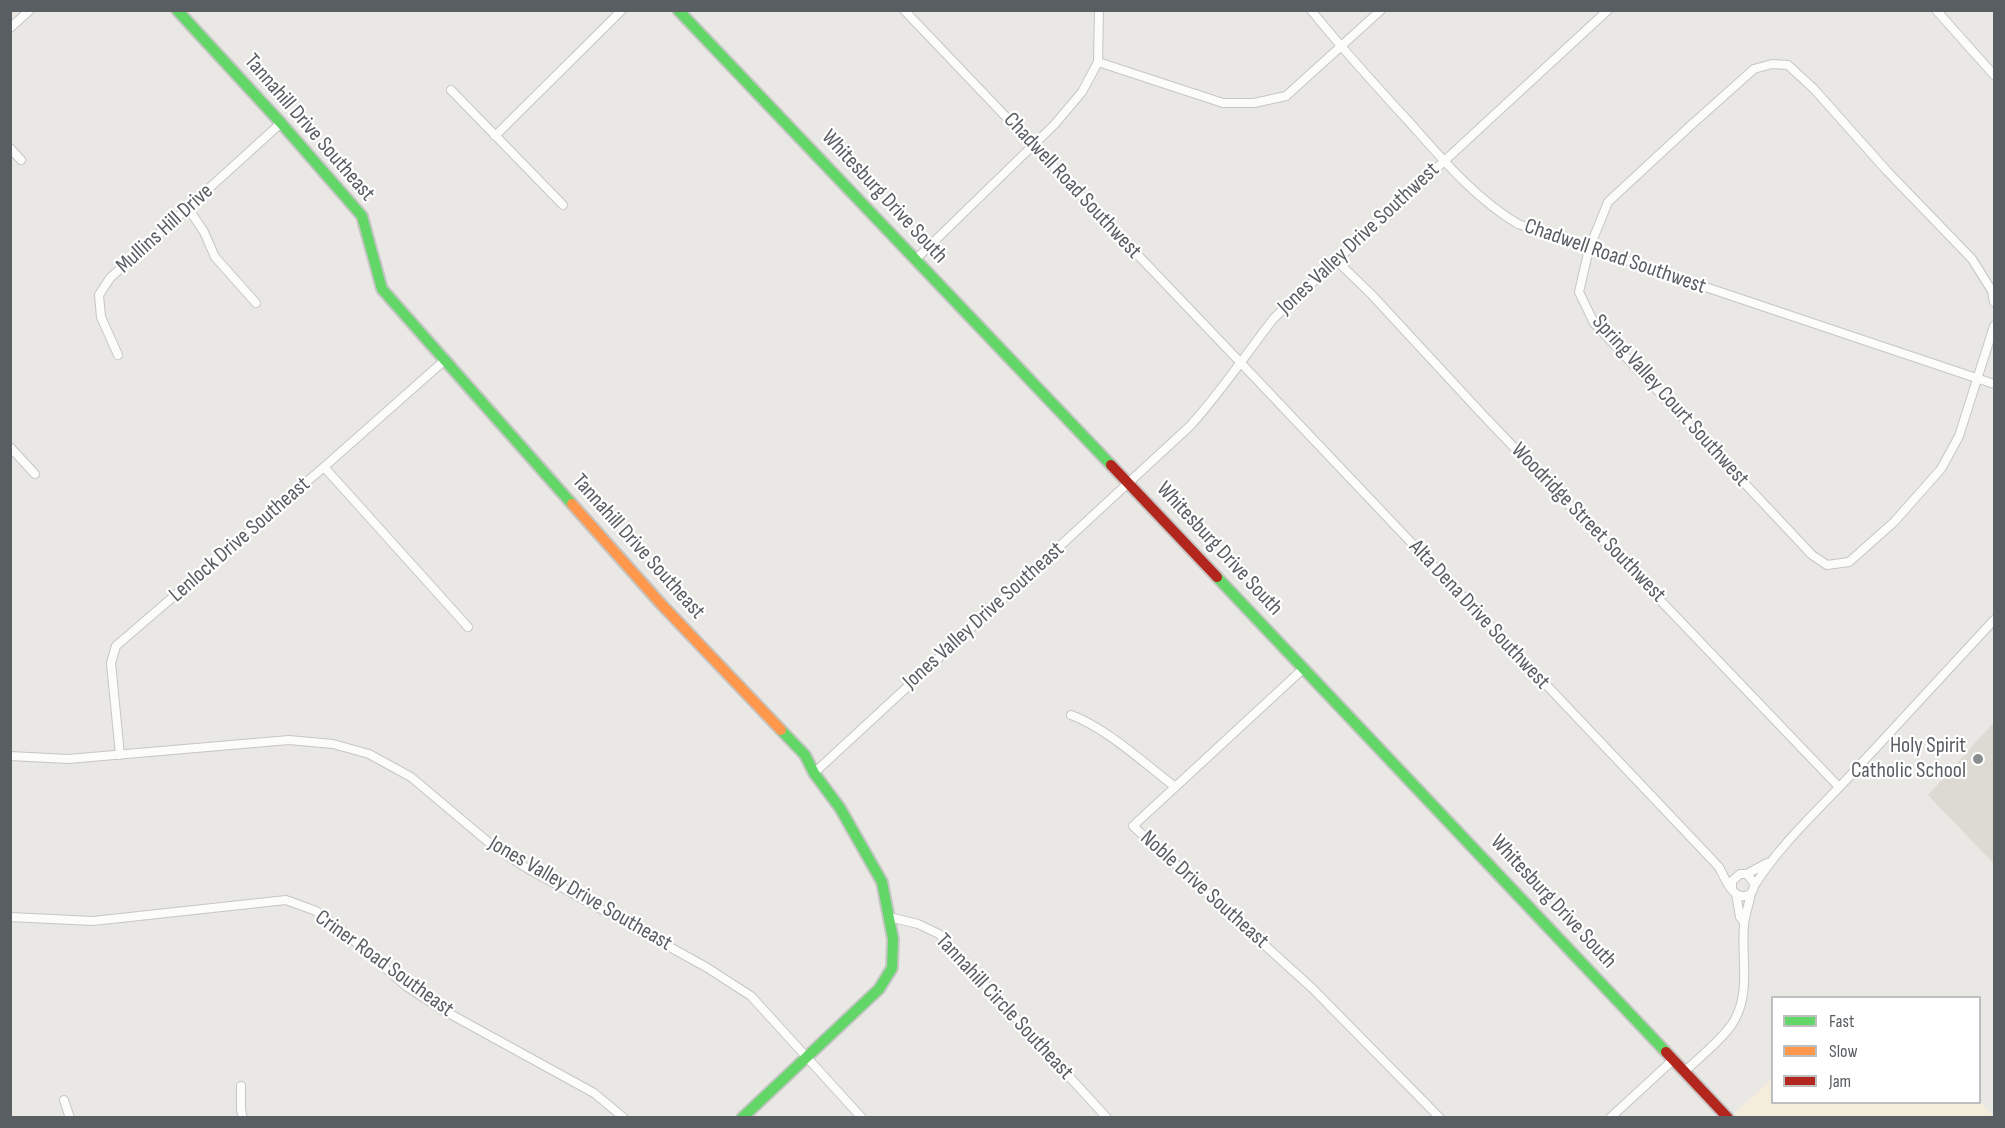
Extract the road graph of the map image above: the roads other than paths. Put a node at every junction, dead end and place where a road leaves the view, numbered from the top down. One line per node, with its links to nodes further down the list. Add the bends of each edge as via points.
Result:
1 (30, 10): 11 (street)
2 (177, 10): 16 (main road, Tannahill Drive Southeast)
3 (622, 10): 17 (street)
4 (678, 10): 25 (main road, Whitesburg Drive South)
5 (904, 10): 18 (street, Chadwell Road Southwest)
6 (1099, 10): 13 (street)
7 (1311, 10): 12 (street, Chadwell Road Southwest)
8 (1382, 10): 12 (street)
9 (1608, 10): 21 (street, Jones Valley Drive Southwest)
10 (1936, 10): 14 (street)
11 (10, 28)
12 (1341, 46): 13 (street, via 1286,96 1254,103 1222,103); 21 (street, Chadwell Road Southwest)
13 (1098, 62): 18 (street, via 1082,92)
14 (1995, 75)
15 (451, 90): 17 (street)
16 (281, 123): 23 (street, Mullins Hill Drive); 31 (main road, Tannahill Drive Southeast, via 362,216 382,289)
17 (495, 136): 22 (street)
18 (1034, 144): 25 (street); 32 (street, Chadwell Road Southwest)
19 (10, 148): 20 (street)
20 (21, 160)
21 (1443, 160): 24 (street, Chadwell Road Southwest, via 1496,211 1518,224); 26 (street, Jones Valley Drive Southwest)
22 (563, 205)
23 (188, 208): 28 (street, via 215,257); 30 (street, Mullins Hill Drive, via 110,278 99,295 101,318)
24 (1589, 249): 27 (street, Spring Valley Court Southwest, via 1608,202 1689,127 1754,69 1788,65 1972,259); 33 (street, Chadwell Road Southwest); 33 (street, Spring Valley Court Southwest, via 1579,291 1594,323 1812,555 1827,565 1849,562 1894,522 1941,469 1959,436)
25 (916, 259): 38 (main road, Whitesburg Drive South)
26 (1336, 260): 32 (street, Jones Valley Drive Southwest, via 1274,318); 47 (street, Woodridge Street Southwest)
27 (1995, 302)
28 (256, 303)
29 (1995, 326): 33 (street, Spring Valley Court Southwest)
30 (118, 355)
31 (445, 360): 36 (street, Lenlock Drive Southeast); 45 (main road, Tannahill Drive Southeast, via 663,605 805,754)
32 (1240, 362): 38 (street, Jones Valley Drive Southwest, via 1210,405); 49 (street, Alta Dena Drive Southwest)
33 (1979, 379): 34 (street, Chadwell Road Southwest)
34 (1995, 384)
35 (10, 447): 37 (street)
36 (324, 467): 40 (street); 43 (street, Lenlock Drive Southeast, via 116,646 111,663)
37 (34, 474)
38 (1129, 483): 41 (main road, Whitesburg Drive South); 45 (street, Jones Valley Drive Southeast)
39 (1995, 620): 47 (street)
40 (468, 627)
41 (1304, 668): 46 (street, Noble Drive Southeast); 57 (main road, Whitesburg Drive South)
42 (1071, 715): 46 (street, via 1115,741)
43 (120, 755): 44 (street, Jones Valley Drive Southeast, via 68,759); 56 (street, Jones Valley Drive Southeast, via 290,740 333,744 369,754 411,777 493,846 525,867 751,996)
44 (10, 756)
45 (814, 773): 54 (main road, Tannahill Drive Southeast, via 840,808 882,882)
46 (1174, 786): 67 (street, Noble Drive Southeast, via 1133,826 1312,988)
47 (1839, 787): 48 (street)
48 (1769, 863): 50 (street); 51 (street)
49 (1719, 867): 50 (street, Alta Dena Drive Southwest); 52 (street, Alta Dena Drive Southwest)
50 (1744, 874): 51 (street, via 1753,879); 52 (street, via 1732,881)
51 (1752, 890): 52 (street, via 1744,896); 55 (street)
52 (1734, 891): 55 (street, Alta Dena Drive Southwest)
53 (10, 917): 63 (street, Criner Road Southeast, via 93,921 286,900 316,911 406,986 441,1009 594,1093)
54 (889, 917): 56 (main road, Tannahill Drive Southeast, via 892,968 879,989); 66 (street, Tannahill Circle Southeast, via 939,934)
55 (1744, 922): 58 (street, via 1744,978 1738,1014)
56 (807, 1057): 64 (main road, Tannahill Drive Southeast); 65 (street, Jones Valley Drive Southeast)
57 (1674, 1059): 58 (main road, Whitesburg Drive South); 68 (street)
58 (1685, 1071): 69 (main road, Whitesburg Drive South)
59 (241, 1086): 62 (street)
60 (64, 1100): 61 (street)
61 (70, 1118)
62 (243, 1118)
63 (624, 1118)
64 (742, 1118)
65 (862, 1118)
66 (1107, 1118)
67 (1440, 1118)
68 (1610, 1118)
69 (1728, 1118)

